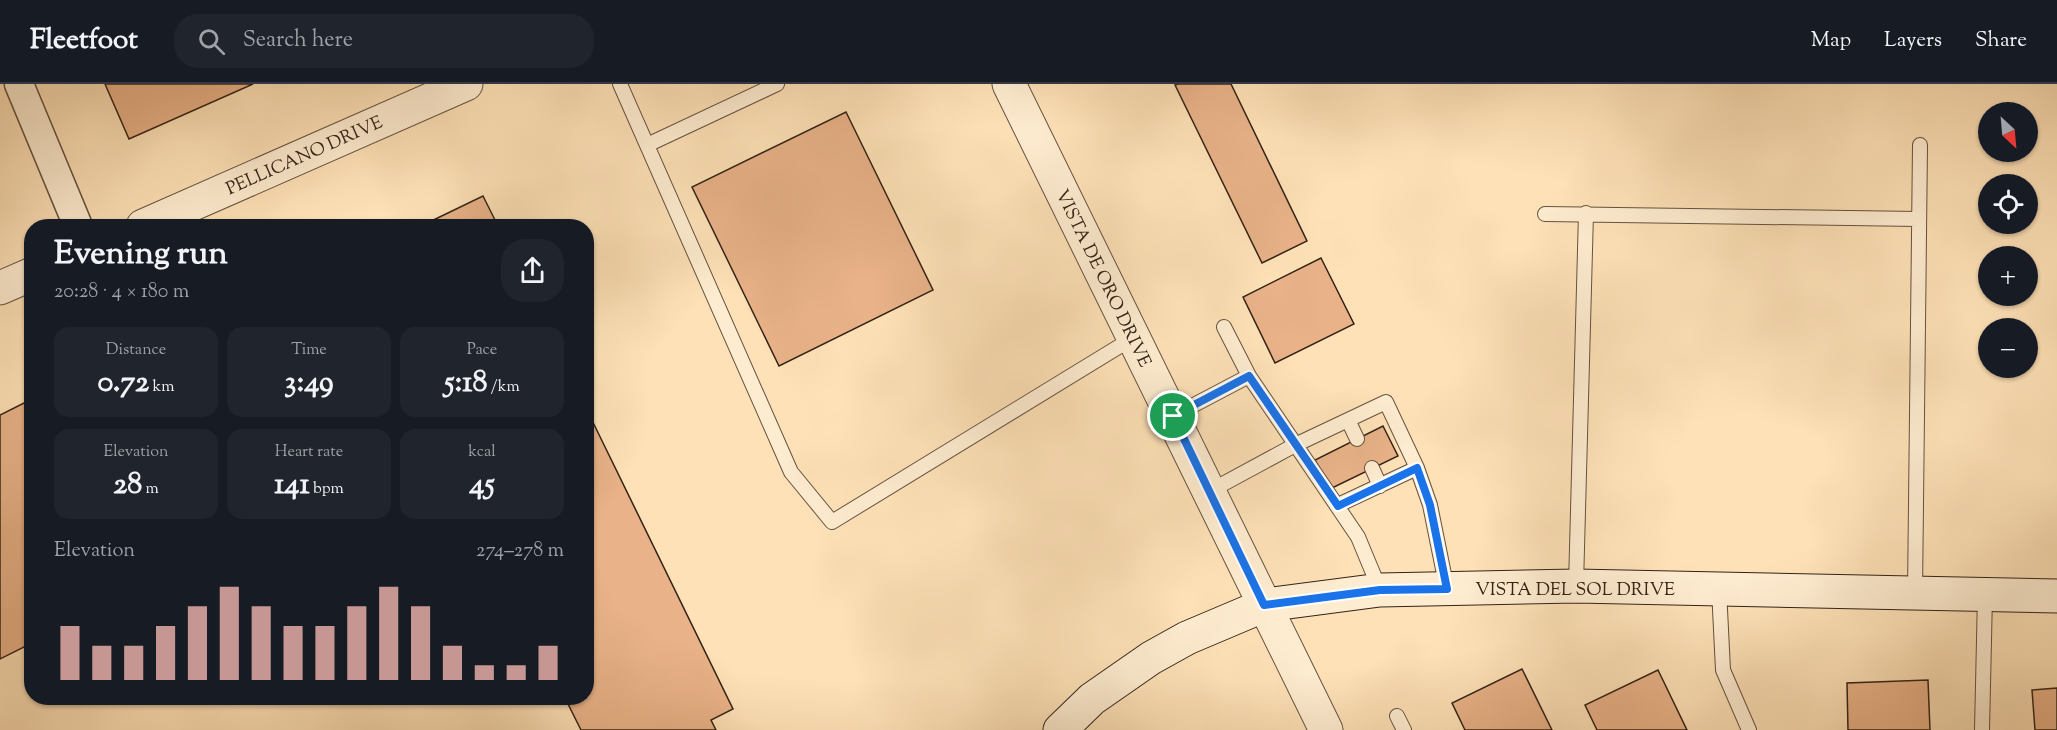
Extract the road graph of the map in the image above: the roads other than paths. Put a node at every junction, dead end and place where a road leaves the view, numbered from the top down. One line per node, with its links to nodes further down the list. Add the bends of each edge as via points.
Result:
1 (19, 84): 10 (street)
2 (620, 84): 6 (lane)
3 (777, 84): 6 (lane)
4 (1009, 84): 16 (street, VISTA DE ORO DRIVE)
5 (448, 87): 11 (street, PELLICANO DRIVE)
6 (646, 145): 16 (lane, via 791,472 832,522)
7 (1920, 145): 12 (lane)
8 (1586, 213): 9 (lane); 12 (lane); 27 (lane)
9 (1545, 214)
10 (75, 219)
11 (158, 219)
12 (1919, 219): 31 (lane)
13 (24, 278): 14 (street)
14 (0, 288)
15 (1224, 327): 17 (lane)
16 (1133, 338): 18 (street, VISTA DE ORO DRIVE)
17 (1249, 376): 18 (lane); 21 (lane)
18 (1173, 416): 25 (street, VISTA DE ORO DRIVE)
19 (1348, 420): 20 (lane); 21 (lane); 23 (lane, via 1386,402)
20 (1357, 439)
21 (1295, 445): 25 (lane); 26 (lane)
22 (1372, 468): 24 (lane)
23 (1417, 468): 24 (lane); 28 (lane, via 1430,505)
24 (1380, 486): 26 (lane)
25 (1210, 491): 34 (street, VISTA DE ORO DRIVE)
26 (1338, 506): 29 (lane, via 1358,537)
27 (1576, 586): 28 (street, VISTA DEL SOL DRIVE); 30 (street, VISTA DEL SOL DRIVE)
28 (1447, 589): 29 (street, VISTA DEL SOL DRIVE)
29 (1380, 590): 34 (street, VISTA DEL SOL DRIVE)
30 (1719, 590): 31 (street, VISTA DEL SOL DRIVE); 39 (lane, via 1723,670)
31 (1915, 593): 32 (street, VISTA DEL SOL DRIVE)
32 (1985, 595): 33 (street, VISTA DEL SOL DRIVE); 40 (lane)
33 (2057, 597)
34 (1264, 605): 36 (street, VISTA DEL SOL DRIVE, via 1151,658 1092,699); 37 (street, VISTA DE ORO DRIVE)
35 (1397, 716): 38 (lane)
36 (1060, 730)
37 (1326, 730)
38 (1404, 730)
39 (1749, 730)
40 (1982, 730)

